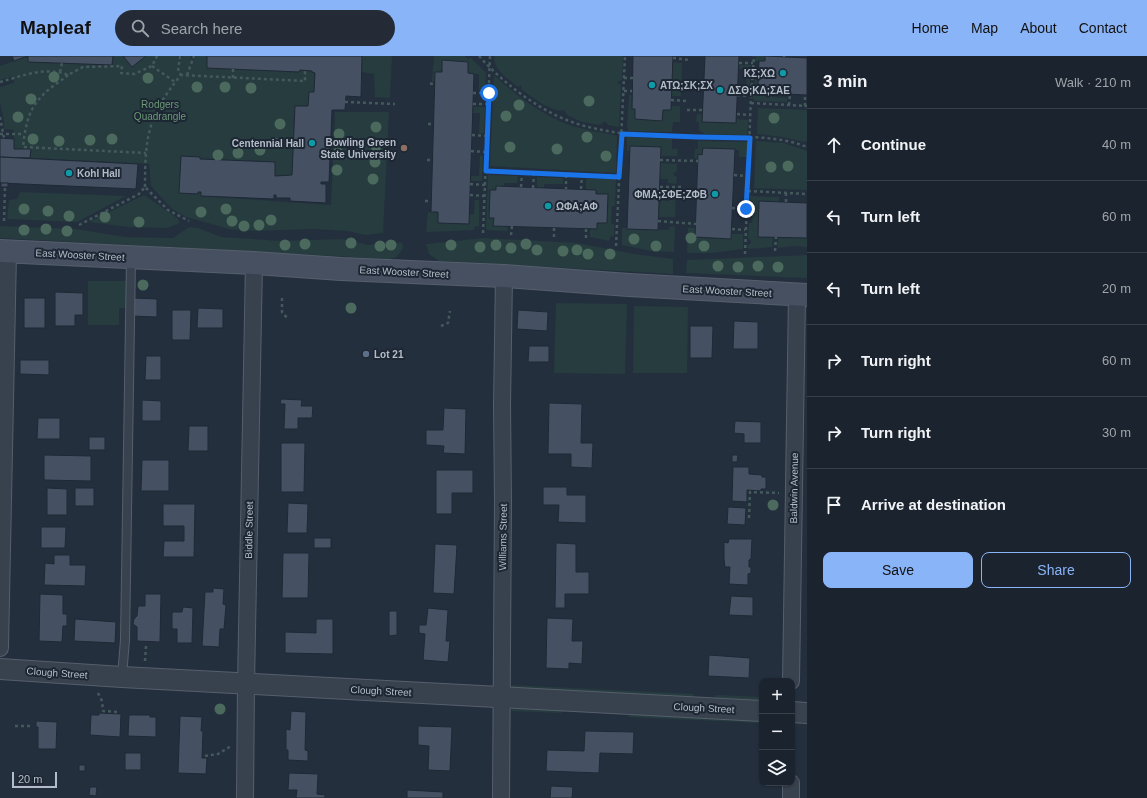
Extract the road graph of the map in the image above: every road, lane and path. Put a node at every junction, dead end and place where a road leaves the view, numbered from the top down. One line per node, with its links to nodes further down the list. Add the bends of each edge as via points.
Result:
1 (157, 56): 13 (path)
2 (180, 56): 19 (path, via 178,71)
3 (194, 56): 20 (path)
4 (479, 56): 15 (path)
5 (490, 56): 15 (path)
6 (625, 56): 22 (path)
7 (754, 56): 12 (path)
8 (673, 58): 9 (path)
9 (690, 60)
10 (739, 62): 12 (path)
11 (62, 63): 17 (path)
12 (753, 63): 37 (path)
13 (152, 66): 18 (path, via 134,74 121,73 122,66 83,67); 26 (path)
14 (233, 68): 21 (path)
15 (490, 68): 33 (path); 56 (path, via 520,93 553,114 580,125)
16 (305, 70): 21 (path, via 305,81)
17 (60, 72): 18 (path); 25 (path, via 36,72)
18 (68, 75): 55 (path, via 42,95 29,116)
19 (181, 75): 20 (path); 26 (path)
20 (187, 75): 21 (path)
21 (233, 78)
22 (624, 78): 23 (path); 30 (path)
23 (633, 78)
24 (689, 81): 27 (path)
25 (0, 82)
26 (175, 82): 64 (path, via 157,108 149,129)
27 (704, 82)
28 (430, 84): 29 (path)
29 (435, 84)
30 (624, 91): 31 (path); 56 (path)
31 (632, 91)
32 (473, 92): 33 (path)
33 (489, 93): 44 (path)
34 (737, 95): 37 (path)
35 (790, 95): 45 (path)
36 (805, 95): 46 (path)
37 (751, 96): 41 (path)
38 (671, 100): 39 (path)
39 (688, 101)
40 (345, 102): 42 (path)
41 (751, 103): 45 (path); 50 (path)
42 (395, 104)
43 (473, 104): 44 (path)
44 (488, 104): 58 (path)
45 (789, 105): 46 (path)
46 (806, 106)
47 (687, 110): 48 (path)
48 (702, 110)
49 (737, 114): 50 (path)
50 (750, 115): 60 (path)
51 (0, 116): 54 (path)
52 (428, 124): 53 (path)
53 (433, 124)
54 (1, 133): 55 (path); 59 (path)
55 (24, 134): 64 (path, via 23,147)
56 (622, 134): 60 (path); 76 (path)
57 (472, 135): 58 (path)
58 (487, 136): 63 (path)
59 (4, 138)
60 (750, 138): 61 (path, via 783,140); 75 (path)
61 (807, 147)
62 (471, 151): 63 (path)
63 (486, 152): 69 (path)
64 (146, 153): 79 (path)
65 (427, 160): 66 (path)
66 (432, 160)
67 (660, 160): 68 (path)
68 (698, 161)
69 (486, 171): 70 (path); 78 (path)
70 (522, 172): 71 (path); 81 (path)
71 (534, 173): 72 (path); 84 (path)
72 (566, 175): 73 (path); 85 (path)
73 (582, 175): 76 (path); 86 (path)
74 (734, 176): 75 (path)
75 (748, 176): 87 (path)
76 (619, 177): 114 (path)
77 (470, 184): 78 (path)
78 (485, 185): 92 (path)
79 (145, 186): 100 (path, via 168,210); 103 (path, via 139,194)
80 (5, 187): 99 (path)
81 (521, 187)
82 (660, 187): 83 (path)
83 (683, 187)
84 (534, 188)
85 (566, 189)
86 (581, 189)
87 (747, 191): 88 (path); 98 (path)
88 (786, 193): 89 (path); 96 (path)
89 (807, 194)
90 (470, 195): 92 (path)
91 (683, 195): 93 (path)
92 (485, 196): 109 (path)
93 (697, 196)
94 (426, 201): 95 (path)
95 (431, 201)
96 (786, 202)
97 (732, 208): 98 (path)
98 (746, 209): 108 (path)
99 (4, 221)
100 (189, 221)
101 (658, 221): 102 (path)
102 (696, 224)
103 (78, 225)
104 (512, 226): 110 (path)
105 (554, 228): 111 (path)
106 (586, 229): 113 (path)
107 (732, 229): 108 (path)
108 (745, 230): 117 (path)
109 (483, 233)
110 (511, 235)
111 (554, 237)
112 (776, 237): 115 (path)
113 (586, 239)
114 (616, 246)
115 (775, 251)
116 (4, 252): 118 (main road, East Wooster Street); 129 (street)
117 (745, 254)
118 (131, 258): 119 (main road, East Wooster Street); 132 (lane, via 125,640)
119 (254, 263): 120 (main road, East Wooster Street); 134 (street, Biddle Street)
120 (504, 276): 121 (main road, East Wooster Street); 136 (street, Williams Street)
121 (802, 295): 133 (street, Baldwin Avenue)
122 (282, 298): 124 (path, via 282,312)
123 (450, 310): 125 (path, via 448,323)
124 (288, 319)
125 (441, 326)
126 (782, 493): 127 (path, via 750,492)
127 (749, 518)
128 (146, 646): 130 (path)
129 (0, 648)
130 (145, 661)
131 (0, 669): 132 (street, Clough Street)
132 (122, 677): 134 (street, Clough Street)
133 (791, 678)
134 (246, 684): 136 (street, Clough Street); 143 (street, Biddle Street)
135 (96, 689): 138 (path, via 102,701 103,711)
136 (501, 697): 137 (street, Clough Street); 147 (street, Williams Street)
137 (759, 710)
138 (117, 712)
139 (795, 712): 140 (street)
140 (807, 713)
141 (15, 726): 142 (path)
142 (33, 726)
143 (245, 745): 144 (path, via 230,746 218,754); 146 (street, Biddle Street)
144 (205, 756)
145 (791, 786): 148 (street)
146 (245, 798)
147 (500, 798)
148 (791, 798)

